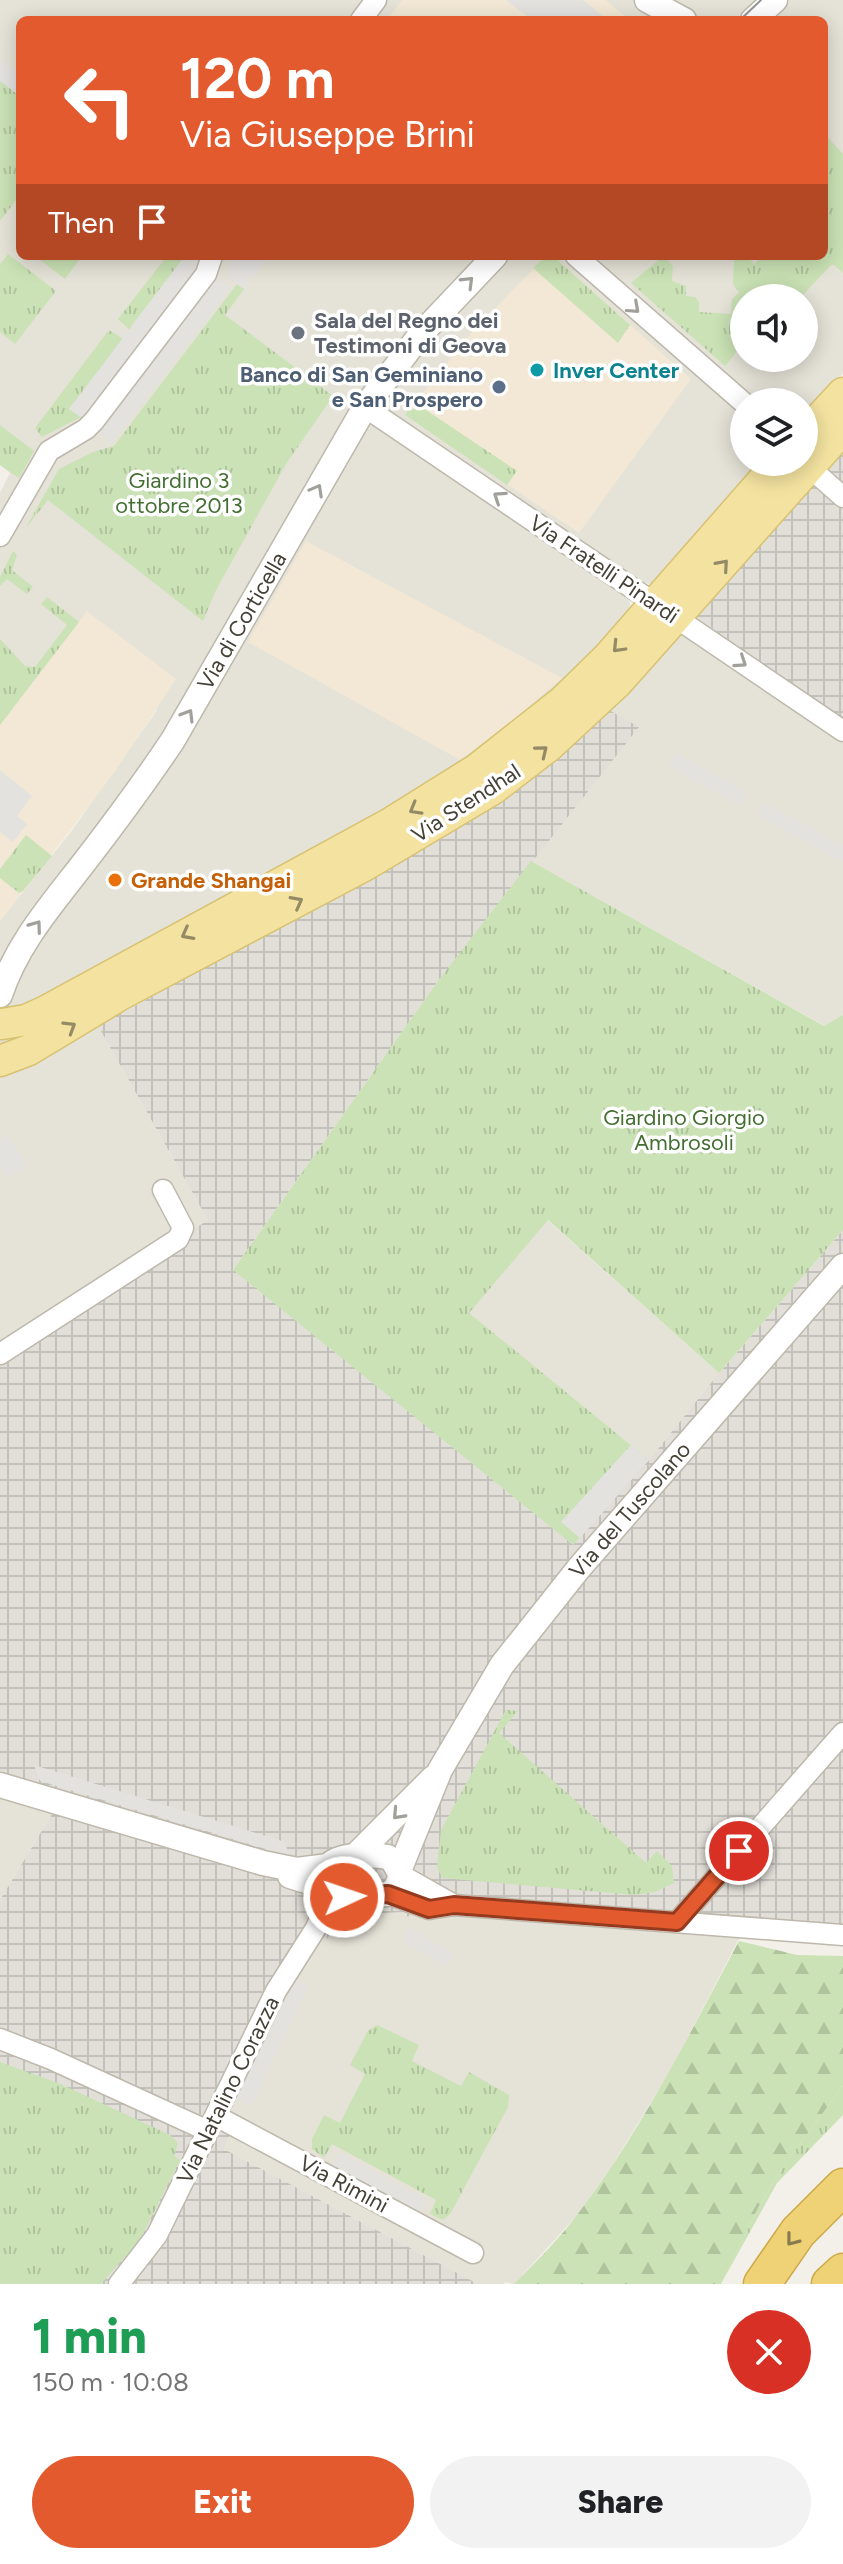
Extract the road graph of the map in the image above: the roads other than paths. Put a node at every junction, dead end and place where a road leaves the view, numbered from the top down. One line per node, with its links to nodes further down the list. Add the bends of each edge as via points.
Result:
1 (647, 0): 3 (street)
2 (775, 0): 4 (street)
3 (677, 16)
4 (757, 16)
5 (211, 260): 17 (street, via 206,274 94,421 49,451)
6 (491, 260): 10 (street, Via di Corticella, one-way to 6, via 428,325)
7 (581, 260): 8 (street, one-way to 8)
8 (730, 391)
9 (843, 393): 11 (main road)
10 (365, 407): 18 (street, Via Fratelli Pinardi, one-way to 10); 20 (street, Via di Corticella, one-way to 10, via 32,931 173,740)
11 (818, 420)
12 (843, 429): 13 (main road, Via Stendhal)
13 (818, 447)
14 (784, 476): 18 (main road, Via Stendhal)
15 (812, 476): 16 (street)
16 (843, 497)
17 (0, 536)
18 (666, 611): 19 (street, Via Fratelli Pinardi, one-way to 19); 21 (main road, Via Stendhal, one-way to 21, via 627,638 563,701 453,785); 22 (main road, Via Stendhal, one-way to 18, via 58,1035 120,995 349,874 481,797 587,712)
19 (843, 731)
20 (2, 1006): 21 (main road, Via Stendhal); 21 (street, via 5,994 12,1006); 22 (main road, via 6,1040)
21 (36, 1016)
22 (0, 1060)
23 (163, 1190): 25 (street, via 183,1228 178,1239)
24 (843, 1266): 27 (street, Via del Tuscolano, via 579,1568 502,1665)
25 (0, 1354)
26 (843, 1733): 32 (street)
27 (440, 1770): 29 (street, Via del Tuscolano, one-way to 29); 30 (street, Via del Tuscolano)
28 (0, 1785): 31 (street)
29 (355, 1856): 30 (street, via 388,1857); 31 (street, via 339,1858)
30 (396, 1880): 31 (street); 32 (street, via 429,1909 454,1905)
31 (335, 1886): 35 (street, Via Natalino Corazza, via 316,1928 276,1991)
32 (677, 1922): 33 (street)
33 (843, 1935)
34 (0, 2039): 35 (street, Via Rimini)
35 (212, 2124): 37 (street, Via Rimini); 39 (street, Via Natalino Corazza, via 157,2235)
36 (843, 2187): 40 (highway, one-way to 40, via 798,2232)
37 (473, 2253)
38 (843, 2272): 41 (highway)
39 (119, 2284)
40 (762, 2284)
41 (830, 2284)

